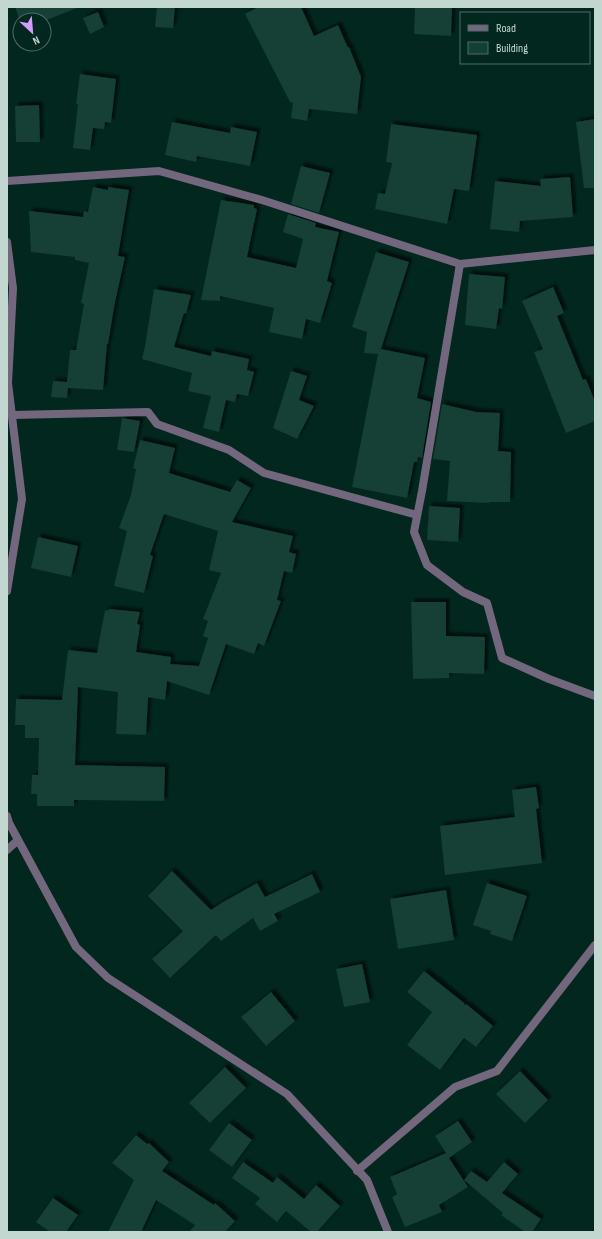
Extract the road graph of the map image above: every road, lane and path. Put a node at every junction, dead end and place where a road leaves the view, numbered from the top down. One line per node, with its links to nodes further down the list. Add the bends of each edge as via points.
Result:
1 (7, 180): 4 (street, via 159,171 262,200)
2 (7, 242): 5 (street, via 13,288 8,383)
3 (595, 250): 4 (street)
4 (460, 264): 6 (street)
5 (12, 415): 6 (street, via 148,412 157,424 229,450 264,473); 7 (street, via 22,499)
6 (417, 515): 8 (street, via 414,532 427,565 463,592 487,603 502,658)
7 (7, 592)
8 (595, 696)
9 (7, 816): 10 (street, via 8,823)
10 (18, 840): 11 (street); 13 (street, via 76,947 108,978 287,1094)
11 (7, 850)
12 (595, 945): 13 (street, via 497,1071 455,1087)
13 (356, 1171): 14 (street, via 366,1180)
14 (388, 1232)

